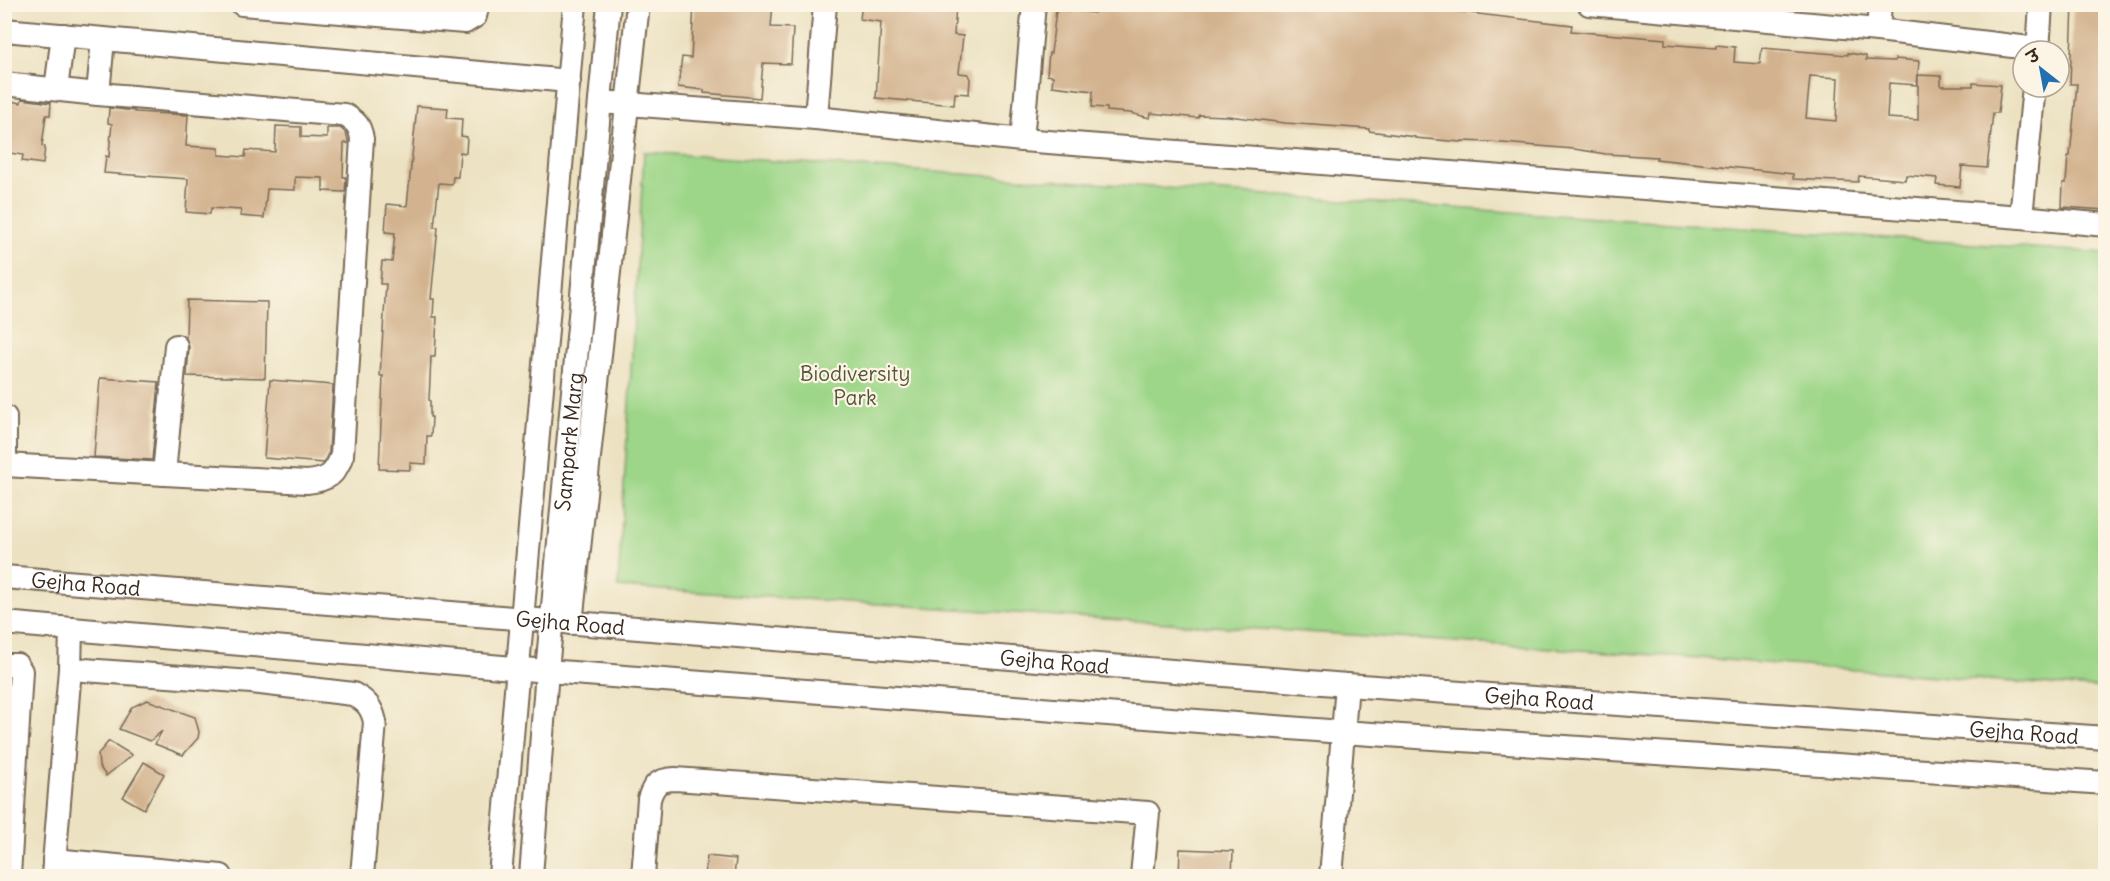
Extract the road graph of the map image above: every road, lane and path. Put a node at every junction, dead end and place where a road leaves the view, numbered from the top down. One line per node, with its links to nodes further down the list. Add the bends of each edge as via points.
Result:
1 (242, 4): 12 (street)
2 (478, 4): 12 (street, via 475,16 465,22)
3 (575, 4): 19 (street, Sampark Marg)
4 (609, 4): 24 (street, Sampark Marg)
5 (638, 4): 25 (street)
6 (825, 4): 26 (street)
7 (1034, 4): 27 (street)
8 (1589, 4): 11 (street)
9 (1880, 4): 14 (street)
10 (2041, 4): 17 (street)
11 (1684, 9): 14 (street)
12 (404, 11)
13 (4, 30): 15 (street)
14 (1878, 30): 18 (street)
15 (63, 35): 16 (street); 21 (street)
16 (103, 39): 19 (street); 22 (street)
17 (2039, 39)
18 (2011, 47)
19 (569, 81): 35 (street, Sampark Marg)
20 (4, 84): 21 (street)
21 (56, 89): 22 (street)
22 (98, 94): 33 (street, via 344,115 354,120 362,139 342,455 338,468 320,481 307,482)
23 (2033, 99): 28 (street)
24 (600, 102): 25 (street); 37 (street, Sampark Marg)
25 (627, 103): 26 (street); 37 (street)
26 (816, 118): 27 (street)
27 (1022, 140): 28 (street)
28 (2021, 217): 29 (street)
29 (2106, 225)
30 (176, 346): 33 (street)
31 (5, 417): 32 (street)
32 (5, 465): 33 (street)
33 (164, 474)
34 (4, 577): 35 (street, Gejha Road)
35 (524, 620): 37 (street, Gejha Road); 40 (street, Sampark Marg)
36 (4, 623): 38 (street)
37 (561, 623): 42 (street, Sampark Marg); 43 (street, Gejha Road)
38 (71, 629): 40 (street); 41 (street)
39 (4, 664): 48 (street, via 18,665 21,671)
40 (519, 668): 42 (street); 51 (street, Sampark Marg)
41 (70, 669): 47 (street); 50 (street, via 252,682 353,694 365,700 375,722)
42 (547, 671): 44 (street); 52 (street, Sampark Marg)
43 (1347, 685): 44 (street); 45 (street, Gejha Road)
44 (1342, 732): 46 (street); 55 (street)
45 (2106, 738)
46 (2106, 783)
47 (53, 868): 49 (street)
48 (9, 876)
49 (221, 876)
50 (363, 876)
51 (500, 876)
52 (531, 876)
53 (643, 876): 54 (street, via 649,799 653,787 661,780 675,779 1148,813)
54 (1142, 876)
55 (1331, 876)

